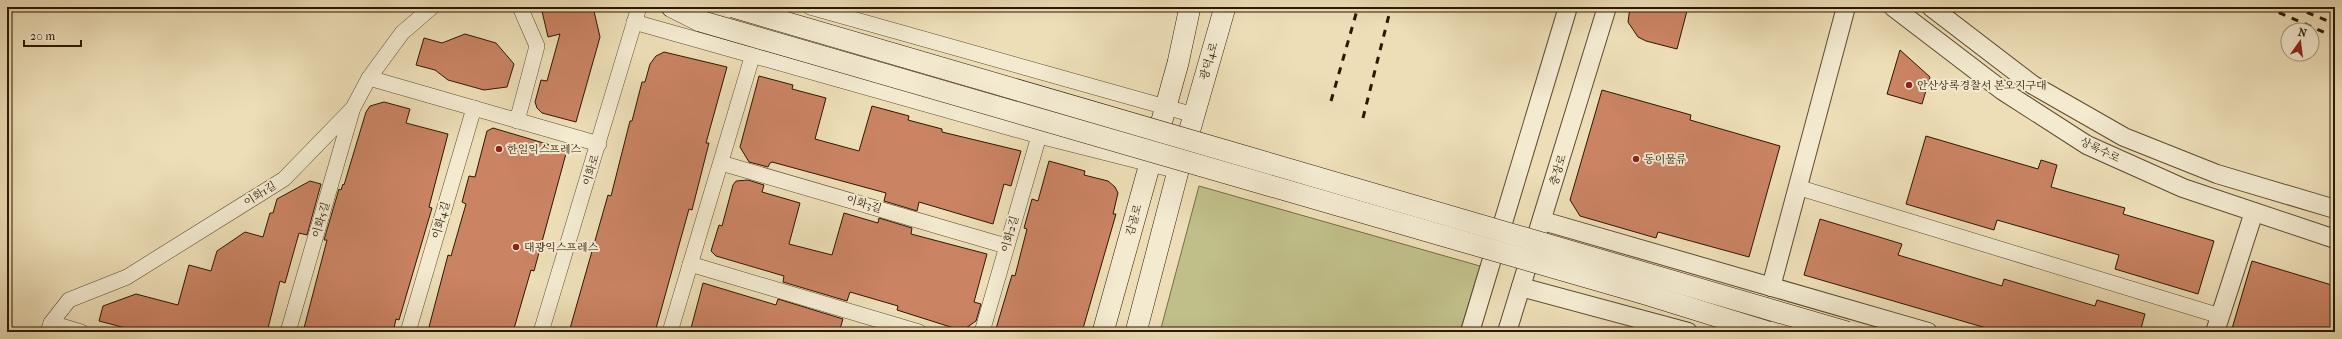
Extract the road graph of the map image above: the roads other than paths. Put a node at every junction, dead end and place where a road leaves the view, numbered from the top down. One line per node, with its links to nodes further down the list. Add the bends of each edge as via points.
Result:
1 (432, 7): 16 (street, 이화1길, via 402,33)
2 (520, 7): 21 (street, via 537,46)
3 (639, 7): 14 (street, 이화로)
4 (672, 7): 50 (main road, bridge, via 700,21)
5 (733, 7): 51 (main road, bridge)
6 (810, 7): 17 (street)
7 (1190, 7): 17 (main road)
8 (1225, 7): 20 (main road, 광덕4로)
9 (1568, 7): 47 (street)
10 (1607, 7): 30 (street, 충장로)
11 (1846, 7): 27 (street)
12 (1893, 7): 29 (street, 상록수로, via 2003,91 2087,145 2183,188)
13 (1930, 7): 28 (street, 상록수로, via 2033,85 2124,137 2217,174)
14 (634, 22): 15 (street); 23 (street, 이화로)
15 (753, 54): 22 (street); 24 (street)
16 (369, 78): 18 (street, 이화1길); 19 (street)
17 (1165, 107): 20 (street); 25 (main road, 감골로)
18 (353, 108): 37 (street, 이화1길, via 284,179 127,277 69,300); 39 (street, 이화5길)
19 (474, 108): 21 (street); 40 (street, 이화4길)
20 (1194, 114): 26 (main road)
21 (517, 120): 23 (street)
22 (1039, 136): 25 (street); 32 (street, 이화2길)
23 (599, 144): 41 (street, 이화로)
24 (721, 162): 32 (street, 이화3길); 33 (street)
25 (1150, 163): 26 (street); 45 (main road, 감골로)
26 (1178, 171): 46 (main road)
27 (1797, 187): 35 (street); 36 (street)
28 (2335, 209)
29 (2254, 212): 31 (street, 상록수로); 36 (street)
30 (1543, 221): 34 (street, 충장로); 35 (street)
31 (2335, 239)
32 (1006, 246): 44 (street, 이화2길)
33 (690, 264): 42 (street); 43 (street)
34 (1521, 287): 48 (street, 충장로); 49 (street)
35 (1771, 287): 52 (street)
36 (2218, 324)
37 (50, 328): 38 (street)
38 (81, 332)
39 (288, 332)
40 (408, 332)
41 (541, 332)
42 (670, 332)
43 (919, 332)
44 (982, 332)
45 (1103, 332)
46 (1136, 332)
47 (1470, 332)
48 (1508, 332)
49 (1688, 332)
50 (1768, 332)
51 (1847, 332)
52 (1928, 332)

